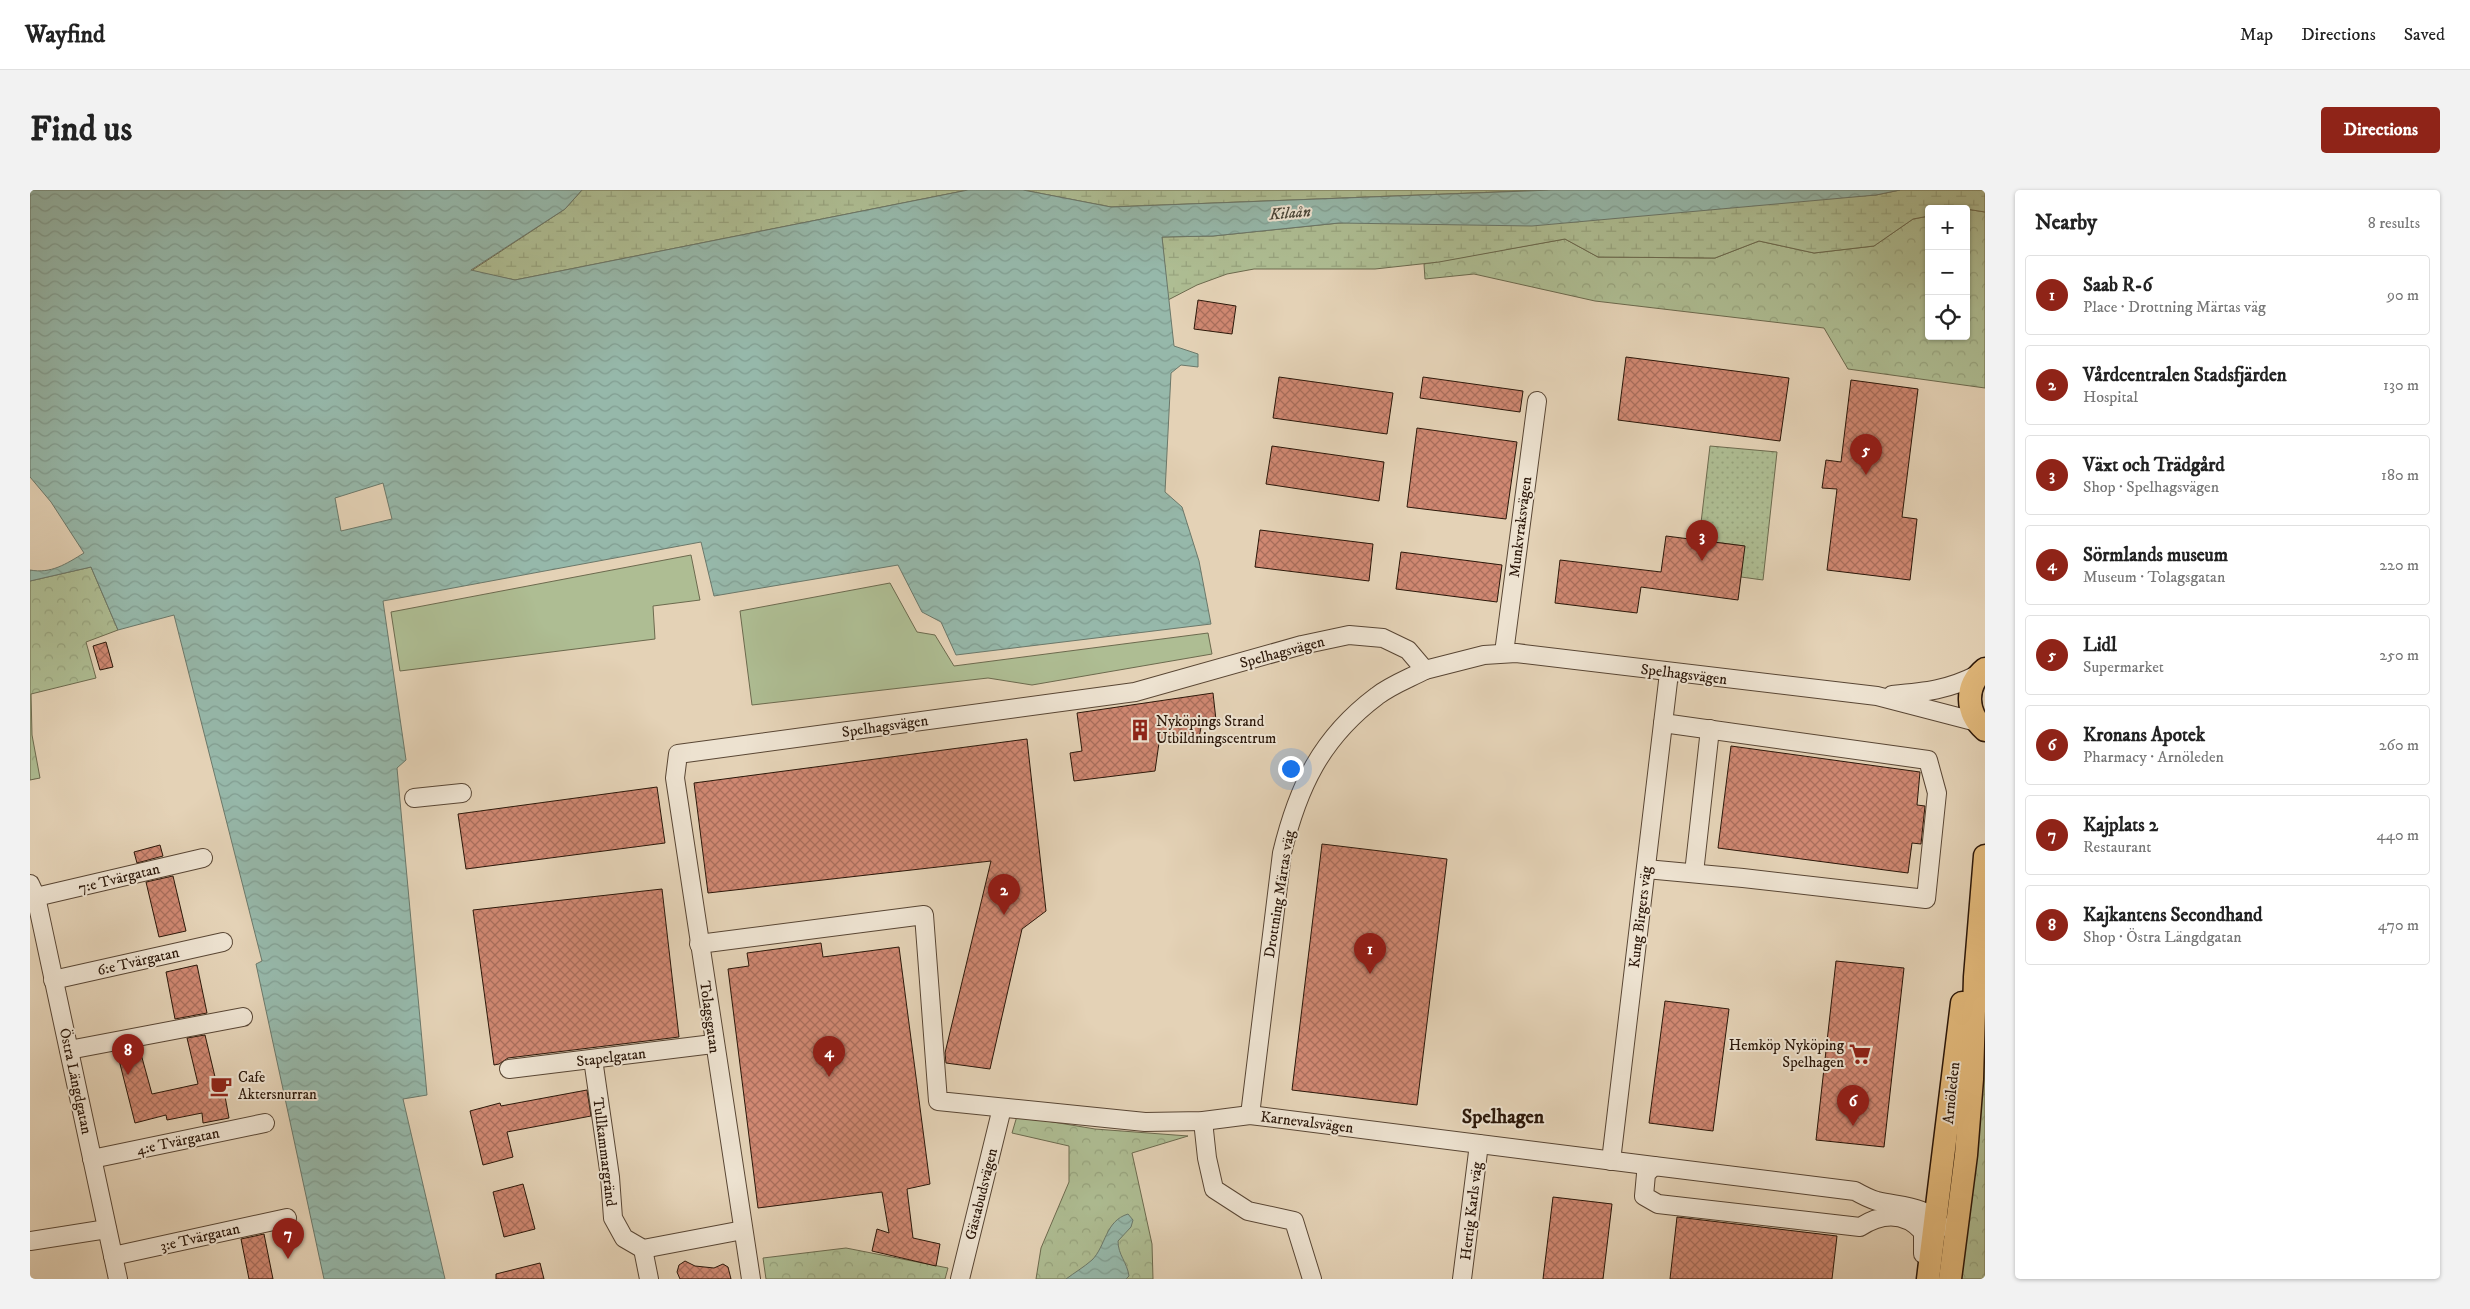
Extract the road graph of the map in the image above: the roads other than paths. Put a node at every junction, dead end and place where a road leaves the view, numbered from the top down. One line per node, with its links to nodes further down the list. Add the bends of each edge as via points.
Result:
1 (1536, 402): 2 (street, Munkvraksvägen)
2 (1504, 653): 3 (street, Spelhagsvägen); 5 (street, Spelhagsvägen)
3 (1425, 670): 10 (street, Spelhagsvägen, via 1408,650 1383,638 1349,635 1135,692); 28 (street, Drottning Märtas väg, via 1378,695 1349,722 1322,753 1292,812 1282,853)
4 (1982, 672): 6 (street, Spelhagsvägen, via 1959,685 1940,690); 8 (main road, via 1972,685 1969,698 1971,711)
5 (1669, 673): 6 (street, Spelhagsvägen); 7 (street, Kung Birgers väg)
6 (1877, 696): 8 (street, Spelhagsvägen)
7 (1663, 723): 9 (street); 15 (street, Kung Birgers väg)
8 (1981, 726)
9 (1710, 729): 16 (street); 16 (street, via 1928,760 1937,793 1926,899)
10 (678, 754): 20 (street, Tolagsgatan, via 675,778)
11 (462, 793): 12 (street)
12 (414, 798)
13 (1985, 856): 18 (main road, Arnöleden)
14 (203, 858): 17 (street, 7:e Tvärgatan)
15 (1646, 869): 16 (street); 33 (street, Kung Birgers väg)
16 (1694, 873)
17 (33, 890): 21 (street, Östra Längdgatan)
18 (1979, 908): 35 (main road, Arnöleden); 51 (main road, Arnöleden, via 1972,1079)
19 (223, 942): 21 (street, 6:e Tvärgatan)
20 (699, 944): 23 (street, Tolagsgatan); 27 (street, Karnevalsvägen, via 924,916 938,1102)
21 (53, 980): 24 (street, Östra Längdgatan)
22 (243, 1017): 24 (street)
23 (713, 1044): 25 (street, Stapelgatan); 38 (street, Tolagsgatan)
24 (69, 1050): 32 (street, Östra Längdgatan)
25 (593, 1059): 26 (street, Stapelgatan); 40 (street, Tullkammargränd, via 613,1218 624,1238)
26 (509, 1069)
27 (1002, 1108): 29 (street, Karnevalsvägen, via 1144,1122); 45 (street, Gästabudsvägen)
28 (1250, 1115): 29 (street, Karnevalsvägen); 31 (street, Karnevalsvägen)
29 (1203, 1121): 46 (street, via 1206,1158 1214,1189 1248,1211 1294,1221)
30 (265, 1123): 32 (street, 4:e Tvärgatan)
31 (1479, 1144): 33 (street, Karnevalsvägen); 47 (street, Hertig Karls väg)
32 (92, 1159): 37 (street, Östra Längdgatan)
33 (1611, 1161): 34 (street, Karnevalsvägen)
34 (1654, 1166): 35 (street, Karnevalsvägen, via 1855,1191 1875,1200); 48 (street, via 1646,1174 1644,1196 1658,1204 1860,1227 1874,1218 1913,1221 1923,1232)
35 (1927, 1213): 49 (main road, Arnöleden); 50 (street, via 1945,1238)
36 (286, 1218): 41 (street, 3:e Tvärgatan)
37 (107, 1229): 39 (street); 41 (street, Östra Längdgatan)
38 (743, 1230): 40 (street); 44 (street, Tolagsgatan)
39 (30, 1241)
40 (643, 1248): 43 (street)
41 (113, 1256): 42 (street, Östra Längdgatan)
42 (118, 1279)
43 (649, 1279)
44 (751, 1279)
45 (960, 1279)
46 (1312, 1279)
47 (1462, 1279)
48 (1920, 1279)
49 (1928, 1279)
50 (1942, 1279)
51 (1950, 1279)

